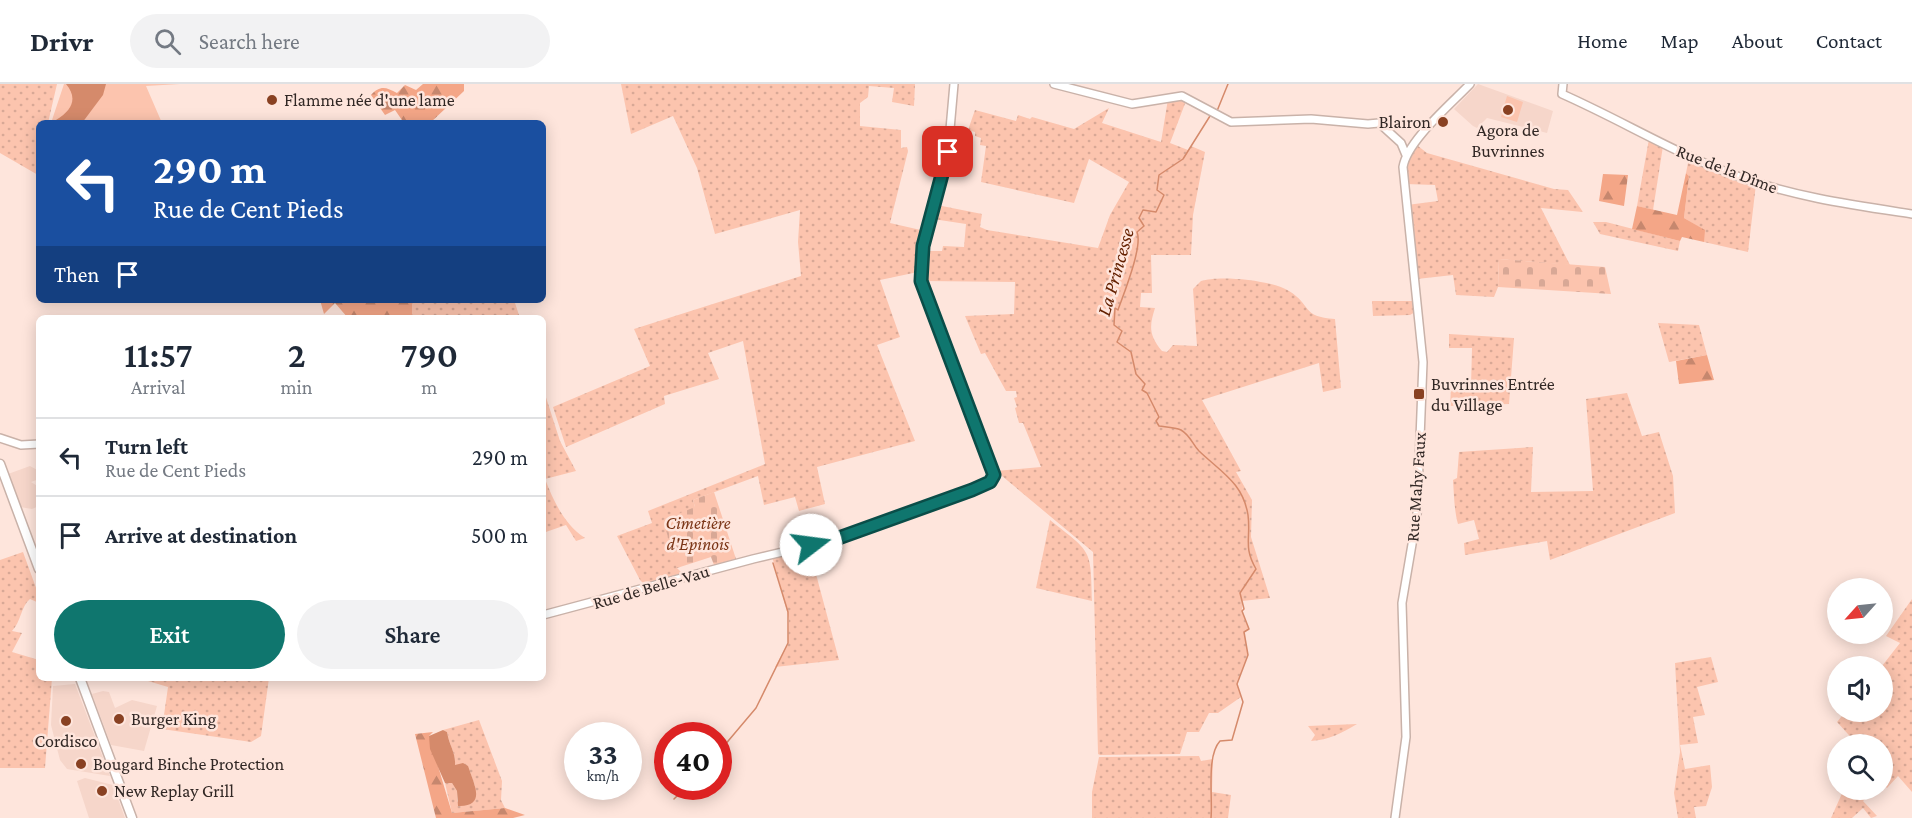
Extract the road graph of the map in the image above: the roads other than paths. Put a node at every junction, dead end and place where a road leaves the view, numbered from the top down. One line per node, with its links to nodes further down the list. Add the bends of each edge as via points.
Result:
1 (954, 84): 11 (street, Rue de Belle-Vau, via 948,152 923,246 921,281 994,475 990,482 833,540)
2 (1054, 84): 5 (street, via 1132,104 1182,96 1231,122 1311,119 1379,123 1401,143)
3 (1470, 84): 5 (street)
4 (1563, 84): 6 (street, Rue de la Dîme, via 1562,94 1735,176 1798,195)
5 (1406, 155): 14 (street, Rue Mahy Faux, via 1403,186 1423,362 1417,515 1402,603 1406,737)
6 (1912, 214)
7 (0, 438): 8 (street, via 21,445)
8 (36, 444)
9 (0, 464): 10 (main road)
10 (36, 561)
11 (546, 614)
12 (81, 681): 13 (main road)
13 (132, 818)
14 (1395, 818)

